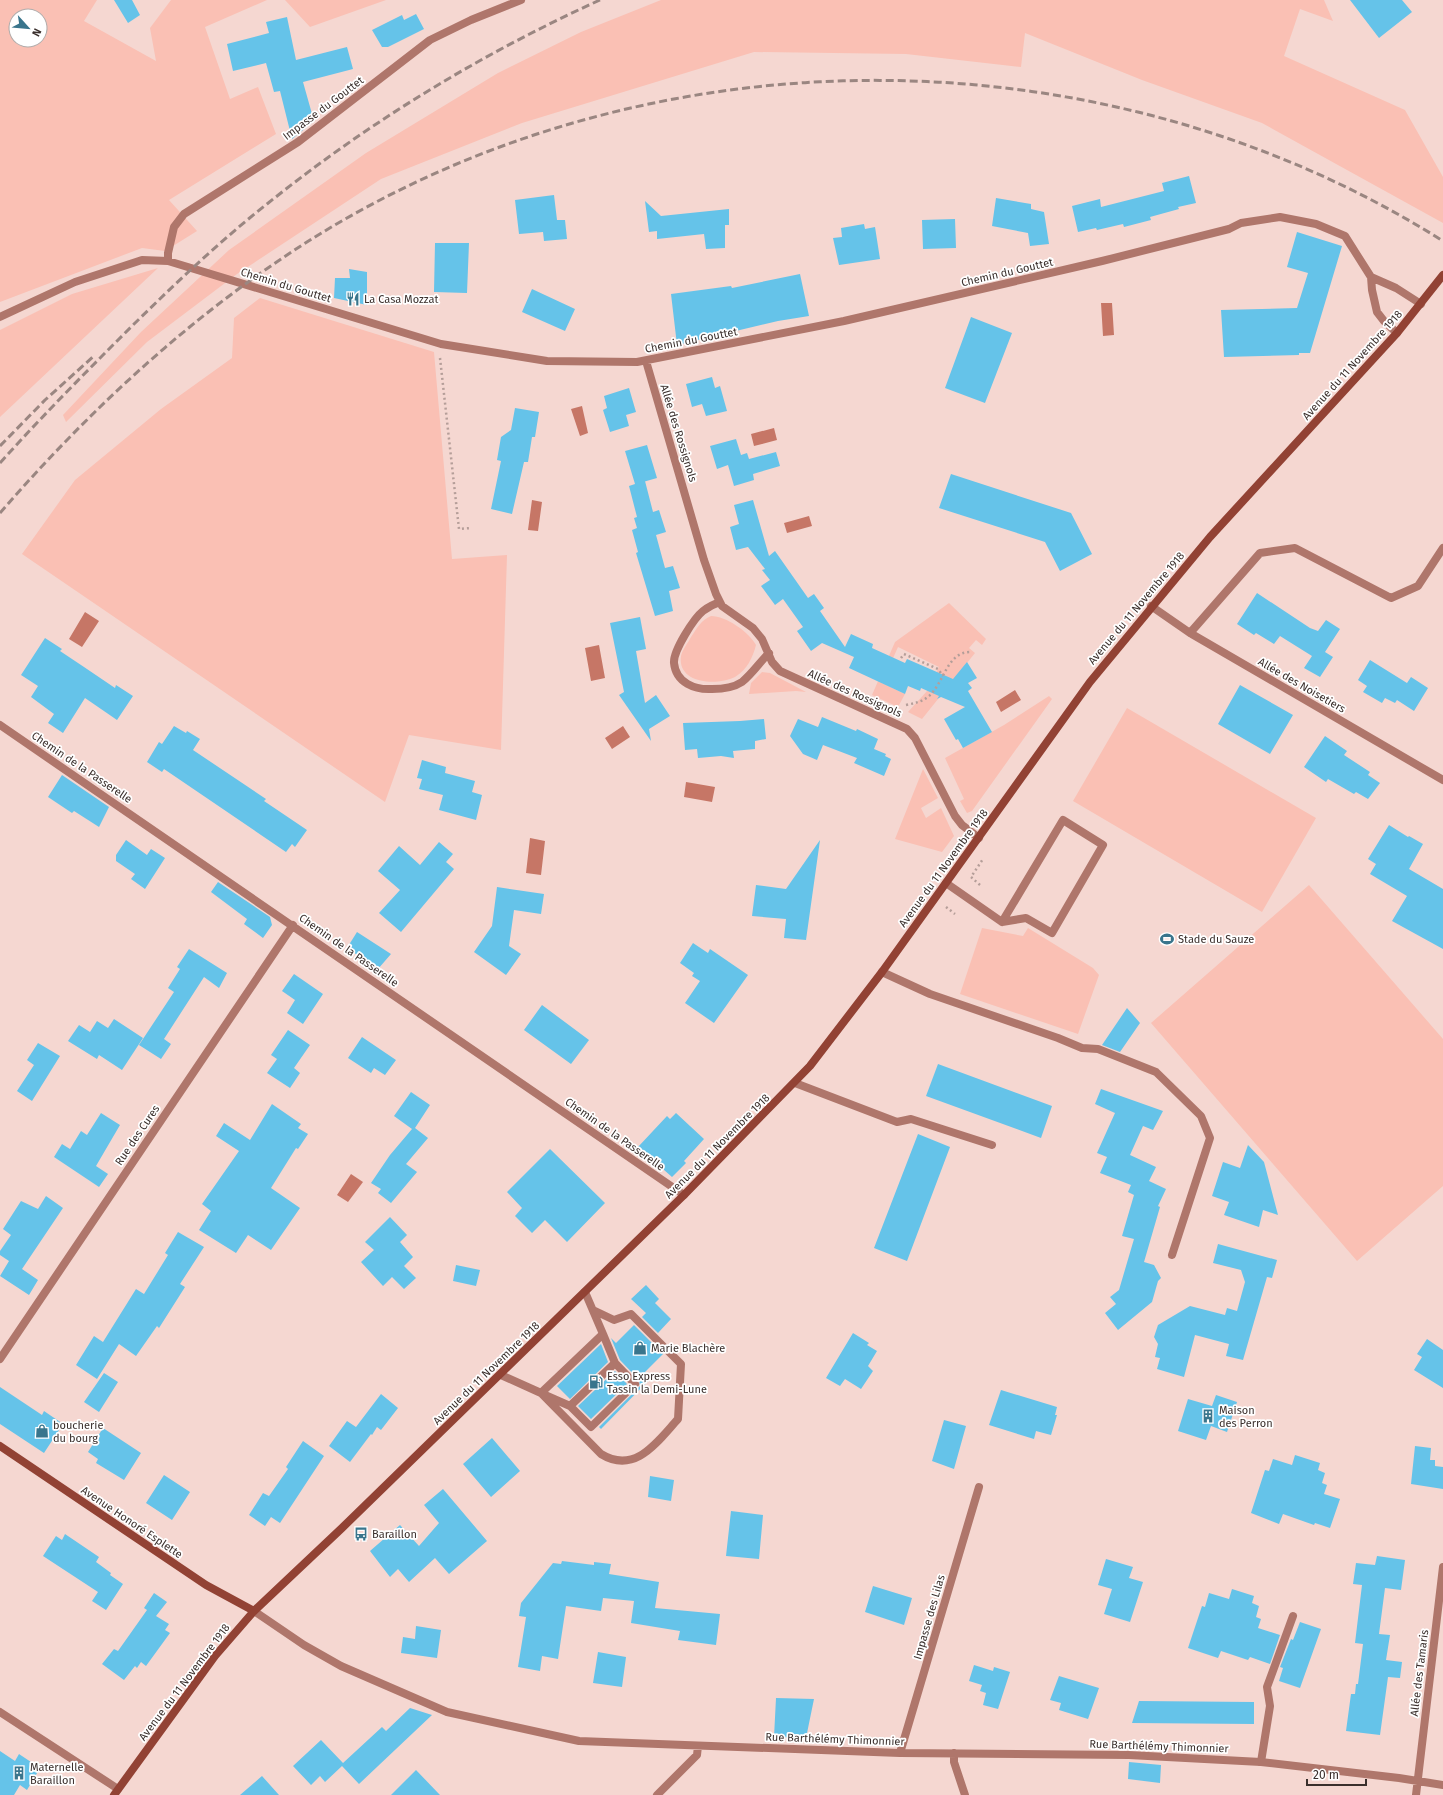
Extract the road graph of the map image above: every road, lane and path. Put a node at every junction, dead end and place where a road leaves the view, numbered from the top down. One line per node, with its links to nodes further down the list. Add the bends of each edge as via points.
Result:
1 (520, 0): 2 (street, Impasse du Gouttet, via 430,40 298,142 184,214 174,227)
2 (168, 261): 6 (street, Chemin du Gouttet, via 142,260 75,282); 8 (street, Chemin du Gouttet)
3 (1371, 276): 5 (street); 7 (street, Chemin du Gouttet, via 1377,312); 9 (street, Chemin du Gouttet, via 1345,236 1316,224 1280,217 1241,223 1229,229 1102,261 844,321)
4 (1442, 278): 5 (main road, Avenue du 11 Novembre 1918)
5 (1421, 304): 7 (main road, Avenue du 11 Novembre 1918)
6 (0, 317)
7 (1397, 333): 13 (main road, Avenue du 11 Novembre 1918, via 1215,531)
8 (441, 344): 9 (street, Chemin du Gouttet, via 547,362); 10 (path, via 439,351 460,529)
9 (646, 361): 12 (street, Allée des Rossignols, via 704,560)
10 (471, 528)
11 (1443, 548): 14 (street, via 1418,586 1391,598 1295,548 1260,553)
12 (720, 602): 16 (street, Allée des Rossignols, via 725,609 753,628); 16 (street, via 698,617 677,650 674,663 683,681 693,688 703,690 733,686 742,682)
13 (1151, 606): 14 (street, Allée des Noisetiers); 24 (main road, Avenue du 11 Novembre 1918, via 1090,682)
14 (1190, 633): 23 (street, Allée des Noisetiers)
15 (970, 652): 18 (path, via 964,652)
16 (769, 653): 24 (street, Allée des Rossignols, via 772,662 780,671 907,729 919,745 954,816)
17 (901, 658): 19 (path, via 904,654)
18 (948, 666): 19 (path); 20 (path)
19 (938, 669): 20 (path)
20 (943, 676): 21 (path, via 931,695 918,703)
21 (906, 705)
22 (0, 725): 31 (street, Chemin de la Passerelle)
23 (1443, 780)
24 (979, 838): 26 (main road, Avenue du 11 Novembre 1918)
25 (983, 859): 27 (path, via 971,877)
26 (946, 883): 30 (street); 32 (main road, Avenue du 11 Novembre 1918)
27 (980, 885)
28 (946, 907): 29 (path)
29 (955, 914)
30 (1002, 922): 30 (street, via 1026,918 1052,933 1103,845 1062,820)
31 (293, 925): 35 (street, Chemin de la Passerelle); 40 (street, Rue des Cures)
32 (882, 972): 33 (main road, Avenue du 11 Novembre 1918, via 837,1033); 36 (street, via 930,994 1082,1048 1098,1049 1156,1072 1201,1116 1210,1138)
33 (795, 1083): 34 (street, via 897,1122 911,1119); 35 (main road, Avenue du 11 Novembre 1918)
34 (992, 1145)
35 (684, 1195): 37 (main road, Avenue du 11 Novembre 1918)
36 (1172, 1255)
37 (585, 1292): 38 (street); 42 (main road, Avenue du 11 Novembre 1918)
38 (593, 1310): 39 (street); 43 (street, via 614,1320 631,1314 681,1364 678,1419 644,1454 632,1460 619,1461 601,1454)
39 (603, 1334): 41 (street); 43 (street)
40 (0, 1358)
41 (615, 1363): 44 (street); 44 (street, via 635,1384 591,1427)
42 (501, 1374): 43 (street); 48 (main road, Avenue du 11 Novembre 1918)
43 (541, 1393): 44 (street)
44 (570, 1406)
45 (0, 1446): 48 (main road, Avenue Honoré Esplette, via 206,1585)
46 (979, 1487): 52 (street, Impasse des Lilas)
47 (1443, 1567): 55 (street, Allée des Tamaris)
48 (254, 1611): 51 (street, Rue Barthélémy Thimonnier, via 304,1645 341,1666 447,1712 579,1741); 57 (main road, Avenue du 11 Novembre 1918, via 215,1656)
49 (1293, 1616): 54 (street, via 1267,1688 1270,1706)
50 (0, 1712): 57 (street)
51 (698, 1746): 52 (street, Rue Barthélémy Thimonnier); 58 (street, via 697,1755)
52 (900, 1753): 53 (street, Rue Barthélémy Thimonnier)
53 (954, 1753): 54 (street, Rue Barthélémy Thimonnier, via 1129,1755); 59 (street, via 954,1762)
54 (1261, 1762): 55 (street, Rue Barthélémy Thimonnier)
55 (1418, 1782): 56 (street, Rue Barthélémy Thimonnier); 60 (street, Allée des Tamaris)
56 (1443, 1785)
57 (116, 1792)
58 (657, 1795)
59 (964, 1795)
60 (1416, 1795)

